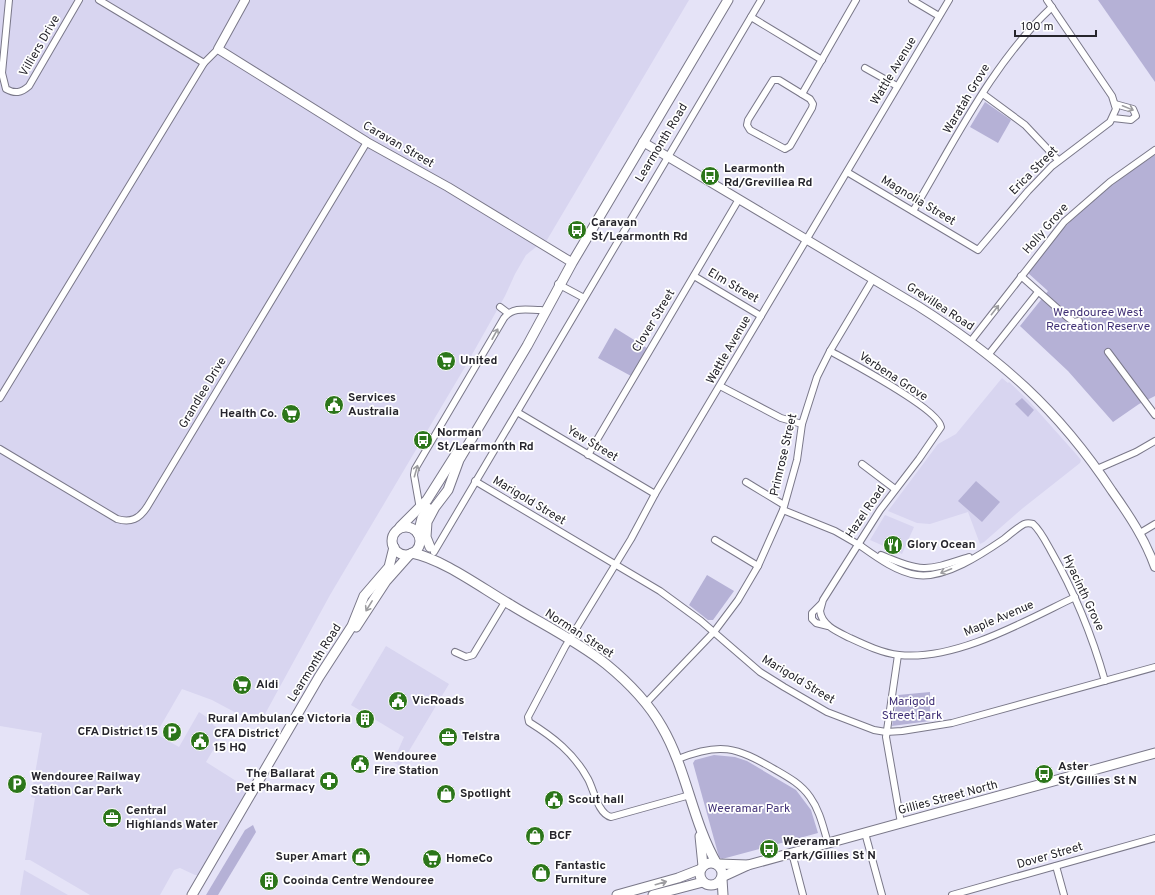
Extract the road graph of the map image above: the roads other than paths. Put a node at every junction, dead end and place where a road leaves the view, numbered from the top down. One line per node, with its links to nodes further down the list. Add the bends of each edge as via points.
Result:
1 (10, 0): 2 (street, Villiers Drive, via 2,77 6,88 16,93 23,92 29,86)
2 (79, 0)
3 (99, 0): 18 (street)
4 (246, 0): 16 (street)
5 (722, 0): 15 (main road, Learmonth Road)
6 (728, 0): 15 (main road, Learmonth Road)
7 (761, 0): 14 (street, Learmonth Road)
8 (856, 0): 17 (street)
9 (912, 0): 13 (street)
10 (949, 0): 13 (street, Wattle Avenue)
11 (1047, 0): 12 (street)
12 (1052, 6): 22 (street, Waratah Grove, via 1019,40); 23 (street, via 1111,94)
13 (939, 16): 20 (street, Wattle Avenue)
14 (751, 18): 17 (street); 28 (street, Learmonth Road)
15 (712, 21): 25 (main road, Learmonth Road)
16 (218, 49): 18 (street); 26 (street, Caravan Street)
17 (822, 60): 21 (street)
18 (204, 63): 52 (street)
19 (865, 68): 20 (street)
20 (897, 86): 30 (street, Wattle Avenue)
21 (802, 94): 21 (street, via 811,100 813,106 787,148 781,148 747,127 748,120 772,81 779,80)
22 (983, 94): 29 (street, via 1022,122); 32 (street, Waratah Grove)
23 (1115, 104): 24 (street); 24 (street, one-way to 24, via 1133,109 1136,116 1129,120)
24 (1114, 115): 29 (street, Erica Street, via 1108,123)
25 (641, 141): 28 (street, Grevillea Road); 35 (main road, Learmonth Road)
26 (367, 142): 35 (street, Caravan Street, via 448,187); 58 (street, Grandlee Drive, via 141,515 131,521 117,519)
27 (1155, 150): 37 (street, Holly Grove, via 1116,177 1070,216)
28 (668, 157): 31 (street, Grevillea Road); 41 (street, Learmonth Road)
29 (1058, 160): 34 (street, Erica Street)
30 (847, 172): 32 (street, Magnolia Street); 33 (street, Wattle Avenue)
31 (739, 199): 33 (street, Grevillea Road); 36 (street, Clover Street)
32 (913, 211): 34 (street, Magnolia Street)
33 (807, 239): 38 (street, Grevillea Road); 45 (street, Wattle Avenue)
34 (978, 250)
35 (570, 261): 39 (main road, Learmonth Road)
36 (694, 276): 45 (street, Elm Street); 59 (street, Clover Street)
37 (1022, 276): 40 (street); 47 (street, Holly Grove, one-way to 37)
38 (873, 279): 47 (street, Grevillea Road); 48 (street, Primrose Street)
39 (559, 284): 41 (street); 43 (main road, Learmonth Road); 62 (main road, Learmonth Road, via 466,447)
40 (1038, 292): 46 (street, via 1072,321); 50 (street)
41 (584, 298): 53 (street, Learmonth Road)
42 (500, 307): 44 (street)
43 (542, 310): 44 (street, via 517,310); 68 (main road, Learmonth Road, via 445,474)
44 (508, 313): 68 (street, one-way to 44, via 415,469)
45 (762, 316): 51 (street, Wattle Avenue)
46 (1079, 321)
47 (971, 340): 50 (street, Grevillea Road)
48 (830, 351): 55 (street, Primrose Street, via 817,377); 56 (street, Verbena Grove, via 914,401)
49 (1108, 352): 54 (street)
50 (989, 354): 61 (street, Grevillea Road, via 1042,402)
51 (720, 386): 55 (street, via 781,418); 66 (street, Wattle Avenue)
52 (0, 398)
53 (517, 412): 59 (street, Yew Street); 63 (street, Learmonth Road)
54 (1155, 414)
55 (802, 424): 67 (street, Primrose Street, via 797,460)
56 (941, 426): 65 (street, Hazel Road)
57 (1155, 441): 61 (street)
58 (0, 449)
59 (588, 455): 66 (street, Yew Street)
60 (862, 464): 65 (street)
61 (1097, 469): 71 (street, Grevillea Road)
62 (451, 480): 72 (main road, Learmonth Road, via 426,510 420,522); 76 (main road, Learmonth Road, via 448,490 427,522 426,537)
63 (475, 481): 76 (street, Learmonth Road); 78 (street, Marigold Street)
64 (746, 482): 67 (street)
65 (895, 489): 74 (street, Hazel Road)
66 (655, 494): 78 (street, Wattle Avenue)
67 (783, 508): 74 (street); 79 (street, Primrose Street)
68 (420, 509): 70 (main road, Learmonth Road)
69 (1155, 524): 71 (street)
70 (400, 528): 72 (main road, via 411,528); 75 (main road, via 393,537)
71 (1140, 533): 80 (street, Grevillea Road)
72 (418, 535): 76 (main road, Norman Street); 77 (main road, via 419,544)
73 (715, 540): 79 (street)
74 (858, 544): 82 (street, Hyacinth Grove, via 907,566 920,569 934,568 980,553 1023,524 1029,523 1036,527 1047,544); 84 (street, Hazel Road)
75 (394, 547): 77 (main road, via 401,553); 98 (main road, Learmonth Road, via 389,567 364,596 352,626 319,676)
76 (432, 549): 81 (main road, Norman Street)
77 (411, 554): 81 (main road, Norman Street, via 426,557); 98 (main road, Learmonth Road, one-way to 98, via 386,581 349,637)
78 (616, 564): 87 (street, Marigold Street, via 683,607); 88 (street, Wattle Avenue)
79 (758, 566): 87 (street, Primrose Street, via 738,600)
80 (1155, 567)
81 (458, 574): 83 (main road, Norman Street)
82 (1075, 597): 90 (street, Maple Avenue, via 999,634 972,644 943,652); 92 (street, Hyacinth Grove, via 1092,637)
83 (505, 602): 88 (main road, Norman Street); 89 (street, via 473,655 466,657)
84 (822, 602): 85 (street, Hazel Road); 86 (street, via 813,612 812,618 816,623)
85 (820, 615): 86 (street, Maple Avenue)
86 (829, 626): 90 (street, Maple Avenue, via 865,645)
87 (714, 632): 93 (street, Primrose Street); 94 (street, Marigold Street, via 755,668 827,712)
88 (569, 640): 93 (main road, Norman Street, via 606,664); 97 (street, Wattle Avenue, via 530,712 529,722 565,747 582,768 602,812 611,817)
89 (456, 652)
90 (898, 655): 94 (street)
91 (1155, 667): 92 (street, Marigold Street)
92 (1105, 681): 94 (street, Marigold Street, via 952,722)
93 (646, 703): 96 (main road, Norman Street)
94 (886, 732): 99 (street)
95 (1155, 753): 99 (main road, Gillies Street North)
96 (678, 759): 97 (main road, Norman Street); 103 (street, via 704,750 722,748 746,754 792,779 808,794 818,811)
97 (690, 795): 100 (main road, Norman Street)
98 (252, 796): 111 (main road, Learmonth Road)
99 (901, 823): 101 (main road, Gillies Street North)
100 (699, 827): 105 (main road, Norman Street); 108 (main road, Norman Street)
101 (865, 833): 103 (main road, Gillies Street North); 119 (street)
102 (1155, 838): 107 (street, Dover Street)
103 (828, 843): 104 (main road, Gillies Street North)
104 (792, 852): 106 (main road, Gillies Street North); 118 (street)
105 (717, 864): 106 (main road, Gillies Street North); 108 (main road, via 709,863); 109 (main road, via 722,870)
106 (748, 865): 109 (main road, Gillies Street North)
107 (1056, 866): 112 (street, Dover Street); 121 (street)
108 (702, 868): 110 (main road, via 700,876); 114 (main road, one-way to 108, via 678,878)
109 (722, 878): 110 (main road, via 714,885); 117 (main road)
110 (705, 883): 115 (main road); 116 (main road)
111 (199, 890): 113 (main road, Learmonth Road)
112 (975, 892): 120 (street, Dover Street)
113 (192, 895)
114 (617, 895)
115 (653, 895)
116 (713, 895)
117 (724, 895)
118 (803, 895)
119 (882, 895)
120 (952, 895)
121 (1064, 895)

